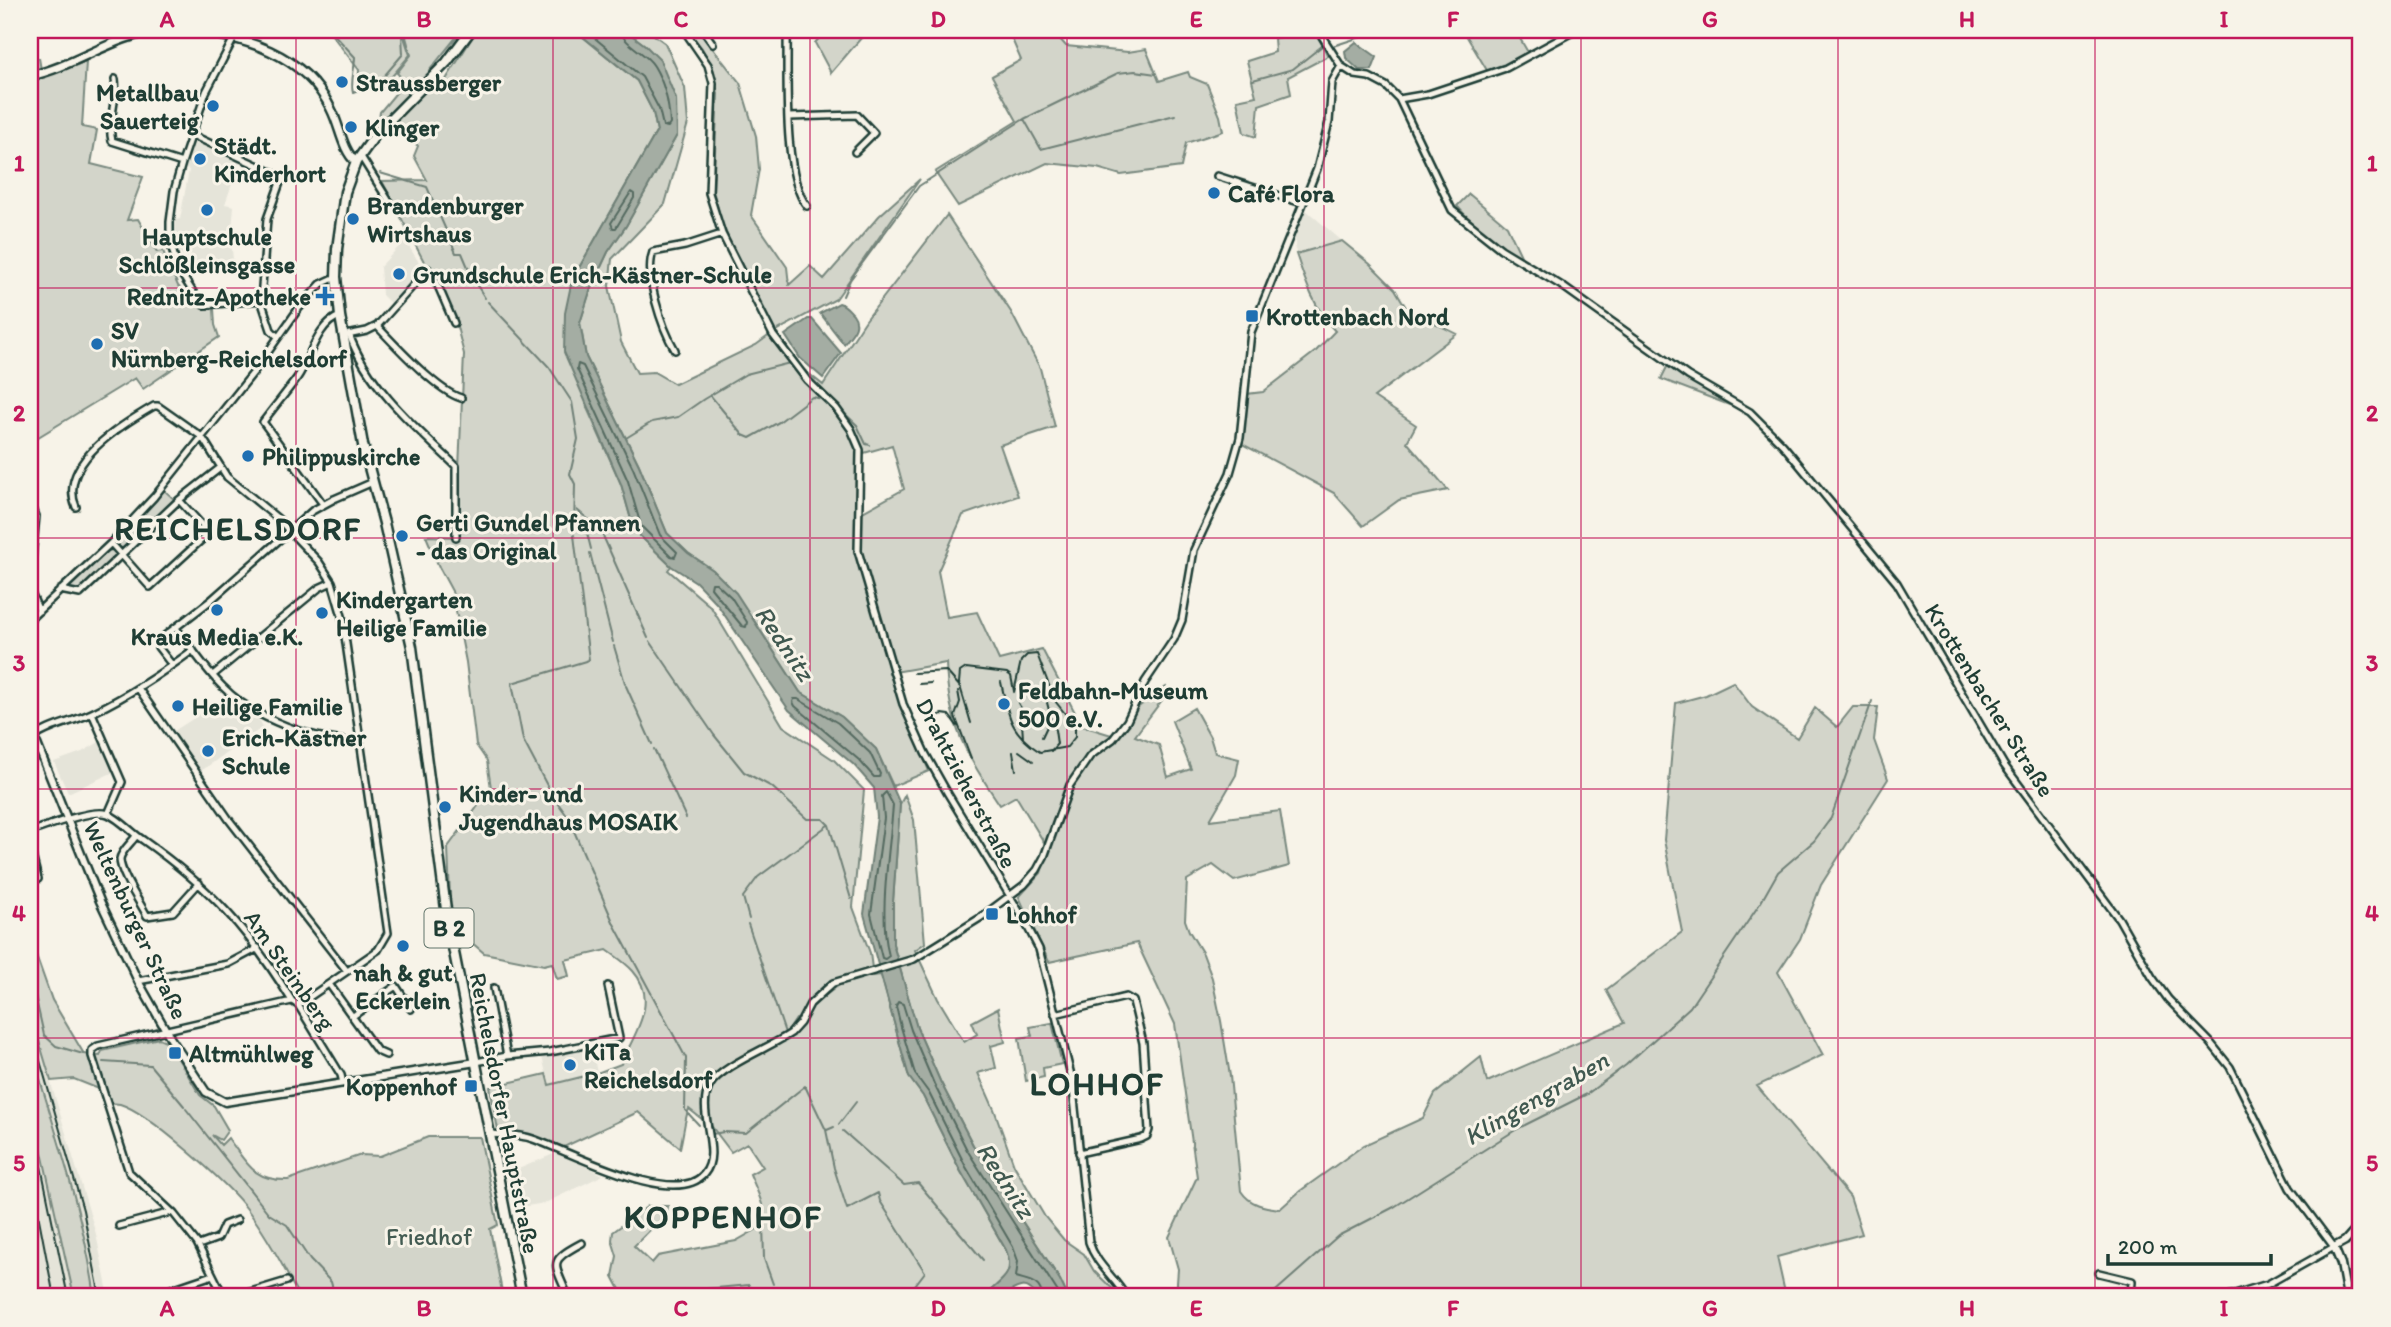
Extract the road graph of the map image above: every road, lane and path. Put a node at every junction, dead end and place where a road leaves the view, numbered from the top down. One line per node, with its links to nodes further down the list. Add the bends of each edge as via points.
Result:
1 (162, 30): 10 (main road)
2 (186, 30): 11 (main road)
3 (471, 30): 20 (main road, Reichelsdorfer Hauptstraße / B 2)
4 (683, 30): 26 (street, Drahtzieherstraße, via 708,65 713,83 709,192)
5 (703, 30): 12 (street)
6 (787, 30): 17 (street)
7 (1225, 30): 8 (street)
8 (1319, 30): 13 (street)
9 (1576, 30): 16 (street, via 1506,68)
10 (140, 31): 14 (main road, via 68,65)
11 (234, 37): 18 (street, via 206,92); 20 (main road, via 270,50 313,81 339,124 348,155)
12 (713, 44)
13 (1341, 66): 16 (street, via 1386,86); 24 (street, via 1332,82 1325,146)
14 (30, 76)
15 (116, 79): 21 (street, via 112,141)
16 (1399, 99): 94 (street, Krottenbacher Straße, via 1452,210 1688,376 1750,412 1783,444 1897,583 2004,765 2119,919 2168,999 2230,1067 2290,1188)
17 (789, 117): 19 (street, via 857,116 874,133); 25 (street, via 792,163)
18 (192, 135): 21 (street); 28 (street, via 282,177 267,219)
19 (855, 152)
20 (358, 159): 23 (street, via 364,158); 27 (main road, Reichelsdorfer Hauptstraße / B 2, via 345,192)
21 (182, 163): 28 (street, via 174,191 170,240 184,281 204,305)
22 (1217, 176): 24 (street)
23 (390, 203)
24 (1302, 203): 69 (street, via 1251,332 1240,438 1230,473 1194,550 1178,629 1127,721 1090,756 1070,785 1037,870)
25 (807, 206)
26 (722, 234): 34 (street, via 653,252 652,284); 69 (street, Drahtzieherstraße, via 773,335 851,429 860,450 858,551 903,704 925,753)
27 (336, 277): 29 (main road, Reichelsdorfer Hauptstraße / B 2); 33 (street, via 321,284)
28 (261, 300): 33 (street)
29 (340, 316): 32 (main road, Reichelsdorfer Hauptstraße / B 2); 41 (street, via 321,332 307,362 262,422)
30 (454, 323): 31 (street, via 428,270)
31 (377, 326): 32 (street); 35 (street, via 431,377)
32 (346, 335): 38 (main road, Reichelsdorfer Hauptstraße / B 2); 44 (street, via 382,390 456,466)
33 (278, 337): 36 (street)
34 (675, 350)
35 (461, 398)
36 (202, 437): 37 (street); 42 (street, via 154,406 88,455 75,482); 45 (street, via 155,497)
37 (220, 468): 39 (street); 43 (street)
38 (373, 482): 41 (street); 84 (main road, Reichelsdorfer Hauptstraße / B 2, via 412,647 445,905)
39 (179, 499): 46 (street); 46 (street, via 209,533 150,587)
40 (30, 502): 47 (street, via 36,516)
41 (323, 504): 43 (street)
42 (76, 507)
43 (289, 530): 48 (street); 53 (street)
44 (456, 537)
45 (111, 542): 46 (street); 49 (street)
46 (122, 555): 49 (street, via 80,594)
47 (30, 579)
48 (332, 582): 56 (street); 61 (street, via 342,616)
49 (60, 590): 51 (street)
50 (30, 591): 51 (street)
51 (38, 611): 52 (street)
52 (30, 619)
53 (176, 628): 54 (street); 55 (street, via 158,641)
54 (193, 650): 55 (street); 56 (street)
55 (172, 665): 57 (street)
56 (213, 675): 61 (street, via 238,699 269,718 310,734)
57 (138, 688): 58 (street); 71 (street, via 230,821)
58 (92, 713): 60 (street); 62 (street, via 122,782)
59 (30, 728): 60 (street)
60 (30, 739): 63 (street, Weltenburger Straße, via 37,744)
61 (360, 742): 71 (street, via 388,933 378,950)
62 (108, 814): 63 (street); 65 (street, Am Steinberg)
63 (66, 819): 64 (street); 72 (street, Weltenburger Straße)
64 (30, 832)
65 (136, 836): 68 (street, Am Steinberg); 68 (street, via 120,860 147,916 173,912)
66 (30, 847): 67 (street)
67 (38, 879)
68 (199, 883): 70 (street, Am Steinberg)
69 (1010, 897): 79 (street, Drahtzieherstraße, via 1039,949); 86 (street, via 909,961 833,984 810,1004 791,1033 719,1074 710,1086 705,1108 709,1164 697,1181 683,1187 656,1185 530,1137)
70 (258, 948): 72 (street, via 228,964); 76 (street, Am Steinberg)
71 (347, 971): 73 (street)
72 (138, 981): 81 (street, Weltenburger Straße)
73 (329, 984): 77 (street); 80 (street)
74 (608, 986): 83 (street, via 619,1038)
75 (494, 988): 83 (street)
76 (292, 1001): 77 (street, Am Steinberg); 81 (street)
77 (298, 1006): 85 (street, Am Steinberg)
78 (411, 1009): 80 (street, via 396,986)
79 (1055, 1014): 87 (street, Drahtzieherstraße, via 1072,1079); 87 (street, via 1126,997 1133,1001 1143,1042 1147,1136)
80 (353, 1016): 82 (street, via 377,1051)
81 (167, 1031): 85 (street, Weltenburger Straße, via 206,1092 225,1102); 88 (street, via 98,1046 92,1049 92,1056 129,1172)
82 (386, 1055)
83 (507, 1056): 84 (street)
84 (476, 1062): 85 (street, Weltenburger Straße); 86 (main road, Reichelsdorfer Hauptstraße / B 2)
85 (343, 1083)
86 (491, 1134): 101 (main road, Reichelsdorfer Hauptstraße / B 2)
87 (1079, 1153): 103 (street, Drahtzieherstraße, via 1091,1249)
88 (172, 1212): 91 (street); 93 (street)
89 (237, 1220): 93 (street, via 224,1225 218,1238)
90 (2361, 1223): 94 (street)
91 (119, 1226)
92 (582, 1242): 102 (street, via 557,1260)
93 (198, 1245): 96 (street)
94 (2334, 1247): 105 (street, via 2268,1284); 106 (street)
95 (2099, 1273): 104 (street, via 2132,1281)
96 (213, 1275): 98 (street); 99 (street)
97 (286, 1281): 100 (street)
98 (148, 1297)
99 (224, 1297)
100 (234, 1297)
101 (522, 1297)
102 (568, 1297)
103 (1126, 1297)
104 (2131, 1297)
105 (2225, 1297)
106 (2347, 1297)

